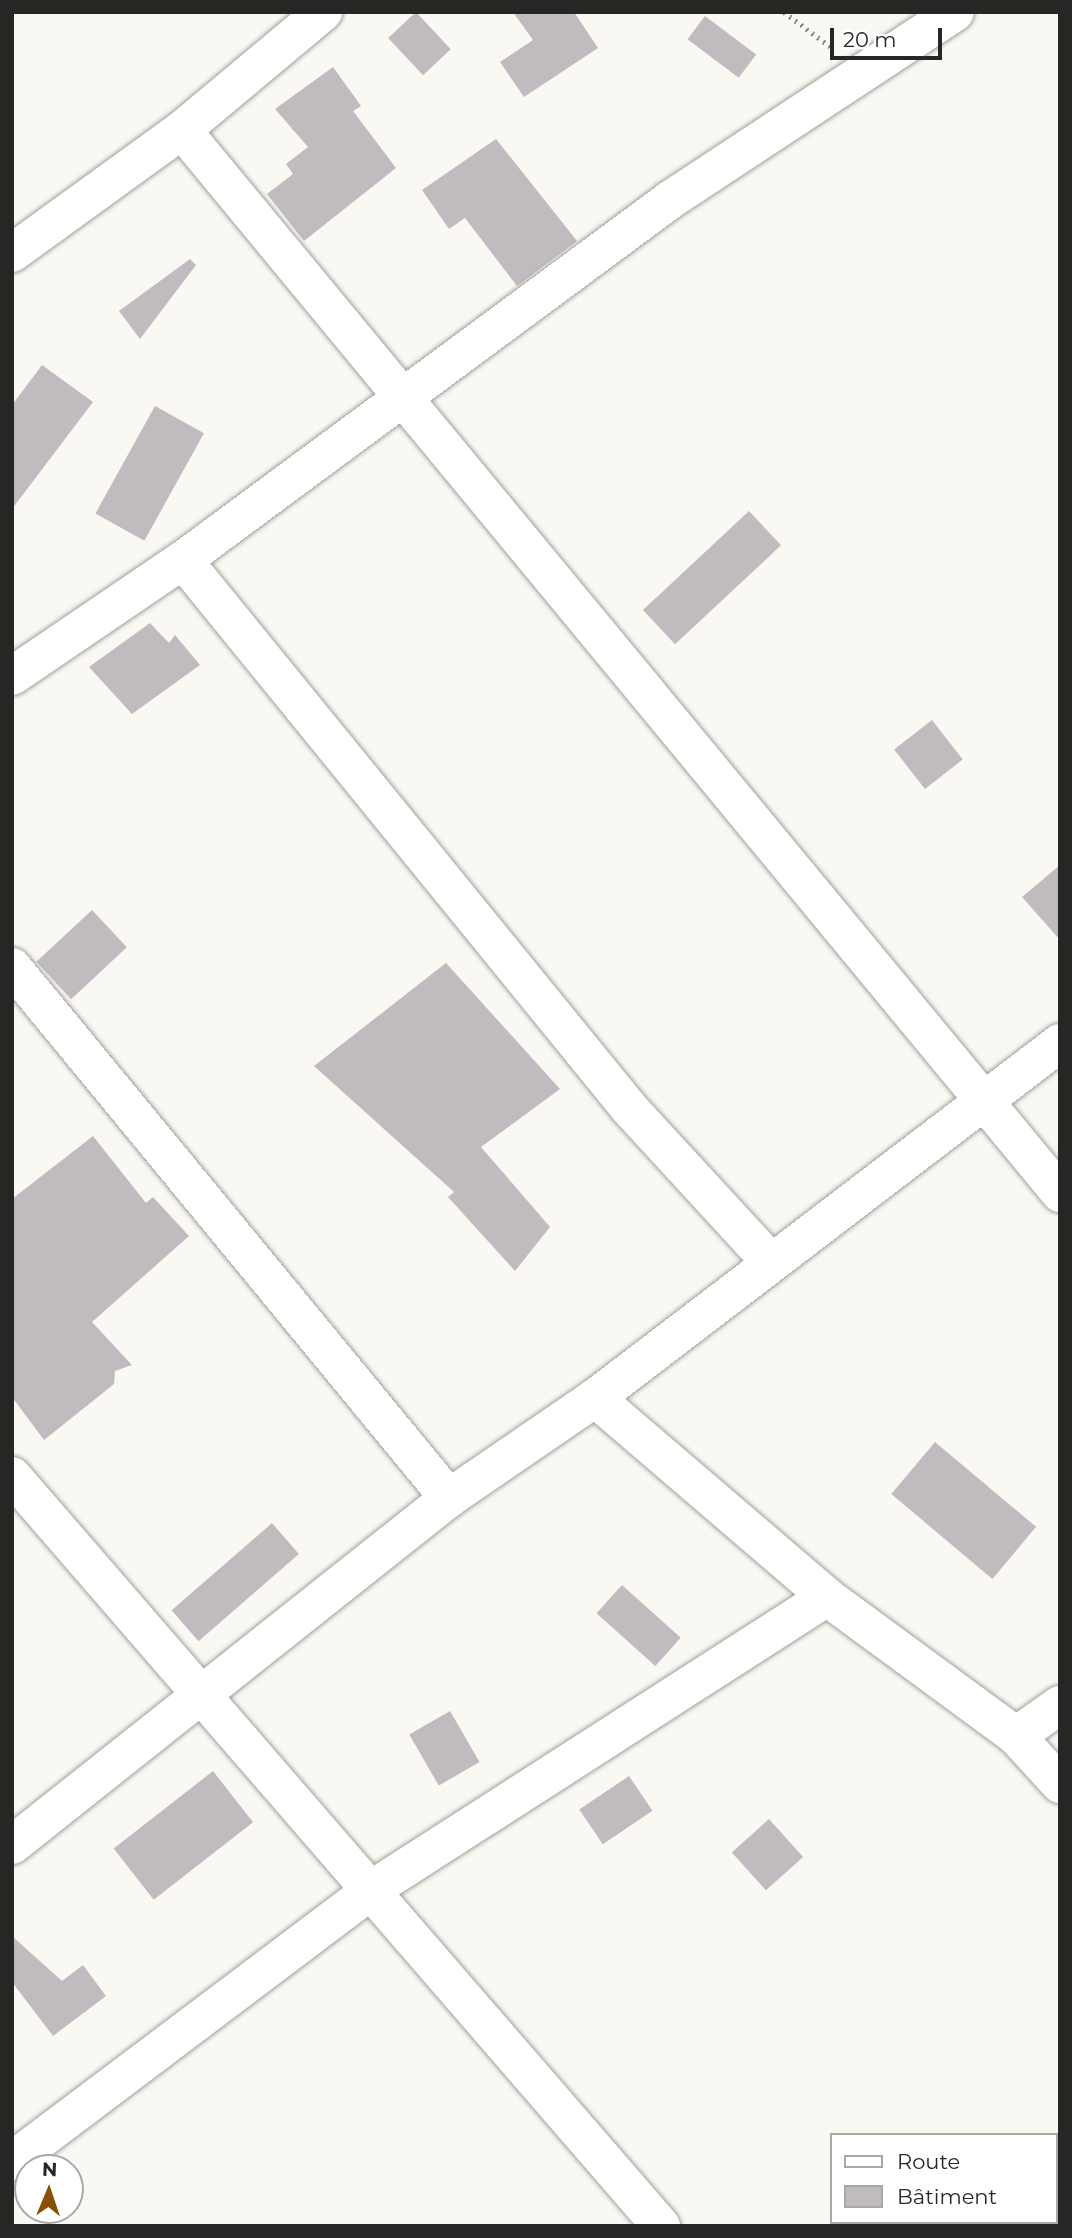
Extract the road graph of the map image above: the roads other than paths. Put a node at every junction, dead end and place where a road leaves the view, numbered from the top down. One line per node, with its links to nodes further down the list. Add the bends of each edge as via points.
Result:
1 (955, 12): 5 (street, via 670,200)
2 (318, 14): 3 (street)
3 (182, 130): 4 (street); 5 (street)
4 (12, 253)
5 (398, 395): 6 (street); 10 (street)
6 (183, 560): 7 (street); 12 (street, via 629,1108)
7 (12, 676)
8 (12, 967): 15 (street)
9 (1060, 1043): 10 (street)
10 (981, 1103): 11 (street); 12 (street)
11 (1060, 1193)
12 (769, 1260): 13 (street)
13 (595, 1398): 15 (street); 16 (street)
14 (12, 1476): 17 (street)
15 (449, 1498): 17 (street)
16 (827, 1597): 19 (street); 22 (street)
17 (200, 1696): 21 (street); 22 (street)
18 (1060, 1705): 19 (street)
19 (1016, 1736): 20 (street)
20 (1060, 1784)
21 (12, 1845)
22 (374, 1888): 23 (street); 24 (street)
23 (12, 2161)
24 (661, 2226)

